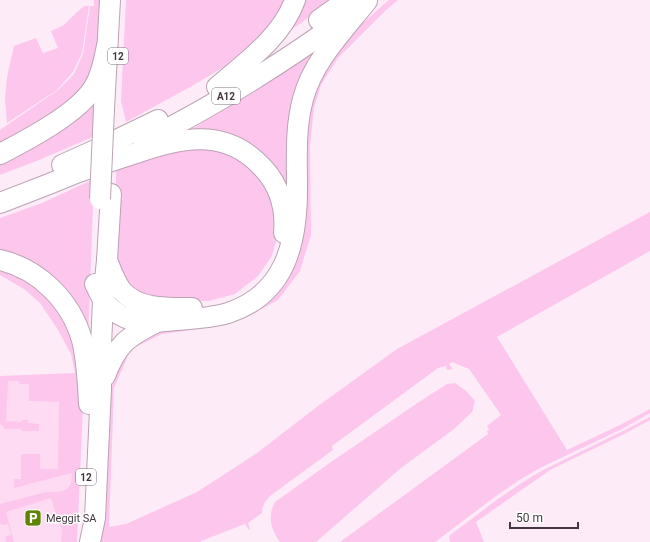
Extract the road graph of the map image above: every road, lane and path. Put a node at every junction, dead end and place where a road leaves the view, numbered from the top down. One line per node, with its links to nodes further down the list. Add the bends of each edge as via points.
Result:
1 (295, 0): 6 (highway, via 274,35)
2 (347, 0): 6 (highway, A12)
3 (368, 1): 9 (highway, A12, via 234,92 160,133); 16 (highway, via 320,60 303,97 297,134 294,235 279,274 258,297 236,310 208,317)
4 (118, 2): 5 (highway, 12); 7 (highway, 12)
5 (107, 46): 7 (highway, 12); 8 (highway, via 95,87 82,102 49,126)
6 (217, 87): 10 (highway, A12, via 107,145)
7 (110, 107): 11 (highway, 12, bridge)
8 (0, 154)
9 (75, 173): 12 (highway, A12); 14 (highway, via 166,144 202,139 234,146 251,156 266,172 278,192 284,220 284,234 278,256 259,284 234,300 218,306 201,308 148,305 131,299 122,290)
10 (0, 189)
11 (105, 197): 14 (highway, 12); 15 (highway, 12)
12 (0, 203)
13 (0, 260): 18 (highway, via 20,267 40,279 57,295 70,313 78,327 83,346)
14 (107, 260): 15 (highway, 12)
15 (99, 292): 16 (highway, via 118,314 140,322); 17 (highway, 12); 18 (highway, 12, via 93,309 93,362)
16 (157, 322): 17 (highway, via 133,335 117,350)
17 (101, 388): 20 (highway, 12, via 95,518)
18 (89, 411): 19 (highway, 12)
19 (82, 542)
20 (90, 542)

